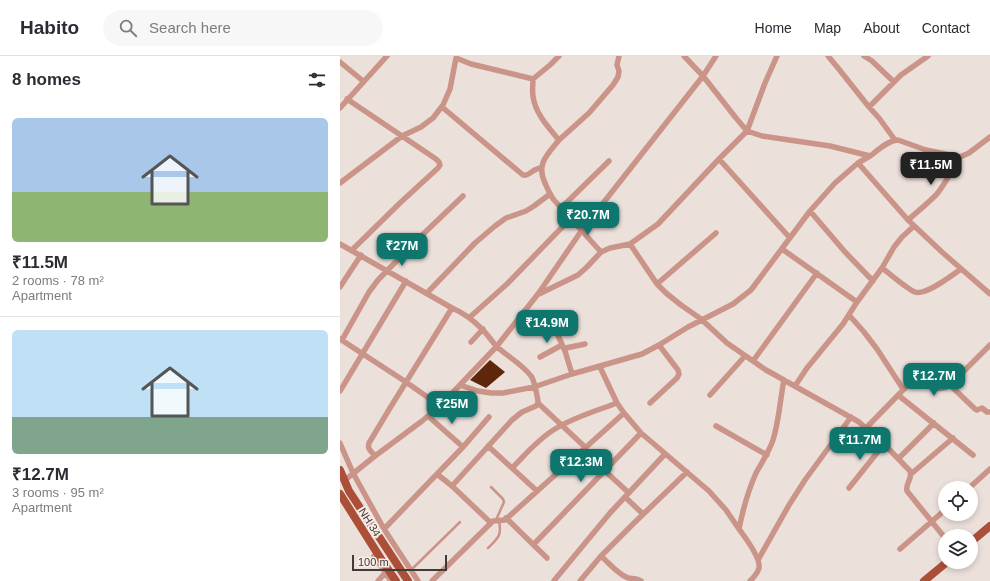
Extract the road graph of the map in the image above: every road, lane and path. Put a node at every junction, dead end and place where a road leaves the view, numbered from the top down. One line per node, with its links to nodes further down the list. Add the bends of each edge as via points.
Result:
1 (387, 56): 14 (street)
2 (559, 56): 13 (street)
3 (620, 56): 23 (street, via 618,77 613,85 589,113)
4 (684, 56): 12 (street)
5 (716, 56): 12 (street)
6 (777, 56): 20 (street)
7 (828, 56): 17 (street)
8 (864, 56): 15 (street)
9 (928, 56): 15 (street)
10 (455, 57): 13 (street, via 470,64); 18 (street, via 450,90)
11 (340, 62): 14 (street)
12 (703, 76): 20 (street); 39 (street)
13 (533, 79): 23 (street, via 533,97 538,112)
14 (363, 81): 16 (street)
15 (894, 82): 17 (street)
16 (347, 99): 19 (street); 21 (street)
17 (869, 106): 24 (street)
18 (442, 107): 21 (street, via 422,127); 30 (street, via 523,175 527,176 535,169)
19 (340, 108)
20 (747, 131): 25 (street); 27 (street)
21 (402, 136): 31 (street); 45 (street, via 436,159 440,165)
22 (990, 137): 26 (street)
23 (559, 140): 30 (street, via 546,156)
24 (894, 140): 25 (street); 26 (street)
25 (870, 156): 29 (street)
26 (960, 157): 37 (street, via 936,194)
27 (719, 159): 41 (street); 43 (street, via 658,224)
28 (609, 161): 34 (street)
29 (858, 163): 35 (street, via 835,183); 37 (street)
30 (541, 168): 32 (street)
31 (340, 183)
32 (550, 194): 34 (street); 56 (street, via 526,211 506,218 495,226)
33 (463, 196): 50 (street)
34 (561, 208): 36 (street)
35 (810, 211): 41 (street); 52 (street)
36 (571, 218): 39 (street); 62 (street, via 507,284)
37 (908, 220): 38 (street)
38 (914, 226): 48 (street, via 894,247); 49 (street)
39 (582, 230): 46 (street); 57 (street)
40 (716, 233): 54 (street)
41 (790, 238): 44 (street)
42 (340, 244): 45 (street)
43 (630, 244): 46 (street); 54 (street)
44 (782, 249): 51 (street); 63 (street, via 751,290 733,304)
45 (352, 250): 47 (street)
46 (601, 252): 57 (street, via 578,275)
47 (361, 255): 50 (street); 55 (street)
48 (882, 268): 49 (street, via 915,292 930,289); 52 (street)
49 (962, 269): 58 (street)
50 (387, 270): 53 (street); 66 (street, via 369,292)
51 (816, 273): 59 (street); 76 (street)
52 (873, 280): 59 (street)
53 (406, 281): 56 (street); 73 (street)
54 (657, 284): 63 (street)
55 (340, 287)
56 (427, 293): 60 (street)
57 (538, 294): 71 (street)
58 (990, 294)
59 (857, 302): 61 (street)
60 (452, 308): 62 (street); 80 (street)
61 (849, 315): 82 (street); 85 (street, via 877,349)
62 (470, 317): 64 (street)
63 (701, 319): 69 (street); 74 (street, via 727,343)
64 (483, 329): 67 (street); 71 (street)
65 (551, 330): 72 (street, via 554,330)
66 (341, 339): 73 (street)
67 (471, 342)
68 (585, 344): 72 (street)
69 (659, 345): 77 (street, via 642,354); 91 (street, via 679,374)
70 (990, 345): 83 (street)
71 (496, 346): 81 (street); 84 (street, via 532,377)
72 (564, 348): 75 (street); 78 (street)
73 (363, 353): 80 (street); 86 (street)
74 (746, 356): 76 (street); 88 (street)
75 (540, 357)
76 (753, 361): 79 (street)
77 (600, 367): 78 (street); 89 (street)
78 (572, 374): 84 (street)
79 (784, 380): 82 (street); 110 (street, via 776,429)
80 (406, 382): 92 (street); 112 (street, via 369,443 369,449)
81 (460, 385): 84 (street, via 491,394); 92 (street)
82 (795, 386): 97 (street)
83 (950, 386): 85 (street, via 939,389 912,383); 93 (street, via 975,409 982,408)
84 (534, 387): 90 (street)
85 (903, 390): 87 (street)
86 (340, 391)
87 (898, 395): 98 (street); 101 (street)
88 (710, 396)
89 (617, 402): 94 (street); 99 (street)
90 (538, 403): 99 (street); 106 (street, via 512,420)
91 (650, 403)
92 (440, 406): 95 (street)
93 (990, 412)
94 (624, 414): 102 (street); 108 (street)
95 (428, 416): 107 (street); 112 (street)
96 (490, 417): 107 (street)
97 (851, 417): 101 (street); 147 (street, via 805,480)
98 (934, 424): 103 (street); 113 (street)
99 (562, 425): 108 (street); 114 (street, via 536,443)
100 (716, 426): 110 (street)
101 (866, 428): 105 (street)
102 (640, 433): 109 (street); 117 (street)
103 (953, 438): 111 (street); 121 (street)
104 (340, 443): 119 (street)
105 (884, 444): 113 (street); 126 (street)
106 (488, 446): 114 (street); 124 (street)
107 (463, 447): 120 (street)
108 (585, 448): 127 (street)
109 (665, 454): 118 (street); 129 (street)
110 (767, 455): 138 (street, via 749,489)
111 (973, 455)
112 (375, 456): 119 (street)
113 (898, 458): 121 (street)
114 (512, 468): 127 (street)
115 (990, 469): 123 (street)
116 (340, 470): 122 (main road)
117 (604, 471): 129 (street); 142 (street)
118 (687, 472): 131 (street); 138 (street, via 726,510)
119 (353, 474): 122 (street); 137 (street)
120 (437, 474): 124 (street); 137 (street)
121 (911, 474): 135 (street, via 907,490)
122 (345, 480): 154 (main road)
123 (977, 481)
124 (452, 486): 134 (street)
125 (491, 487): 134 (lane, via 504,502)
126 (848, 488)
127 (537, 491): 133 (street)
128 (340, 494): 153 (main road, NH 34)
129 (627, 495): 131 (street); 157 (street, via 592,533)
130 (340, 498): 150 (street)
131 (642, 514): 145 (street)
132 (938, 516): 135 (street)
133 (506, 518): 134 (street, via 503,521); 142 (street)
134 (495, 521): 143 (lane, via 501,533); 156 (street)
135 (932, 521): 139 (street); 144 (street)
136 (460, 522): 149 (lane)
137 (384, 529): 149 (street)
138 (739, 529): 147 (street)
139 (938, 529)
140 (988, 531): 141 (main road)
141 (978, 537)
142 (534, 544): 146 (street)
143 (488, 548)
144 (900, 549)
145 (601, 556): 158 (street); 159 (street, via 624,576)
146 (547, 558)
147 (758, 560): 160 (street, via 759,567)
148 (939, 569): 161 (main road)
149 (411, 570): 155 (street)
150 (385, 573): 151 (street); 152 (street)
151 (378, 581)
152 (391, 581)
153 (396, 581)
154 (408, 581)
155 (418, 581)
156 (432, 581)
157 (554, 581)
158 (580, 581)
159 (641, 581)
160 (750, 581)
161 (924, 581)

